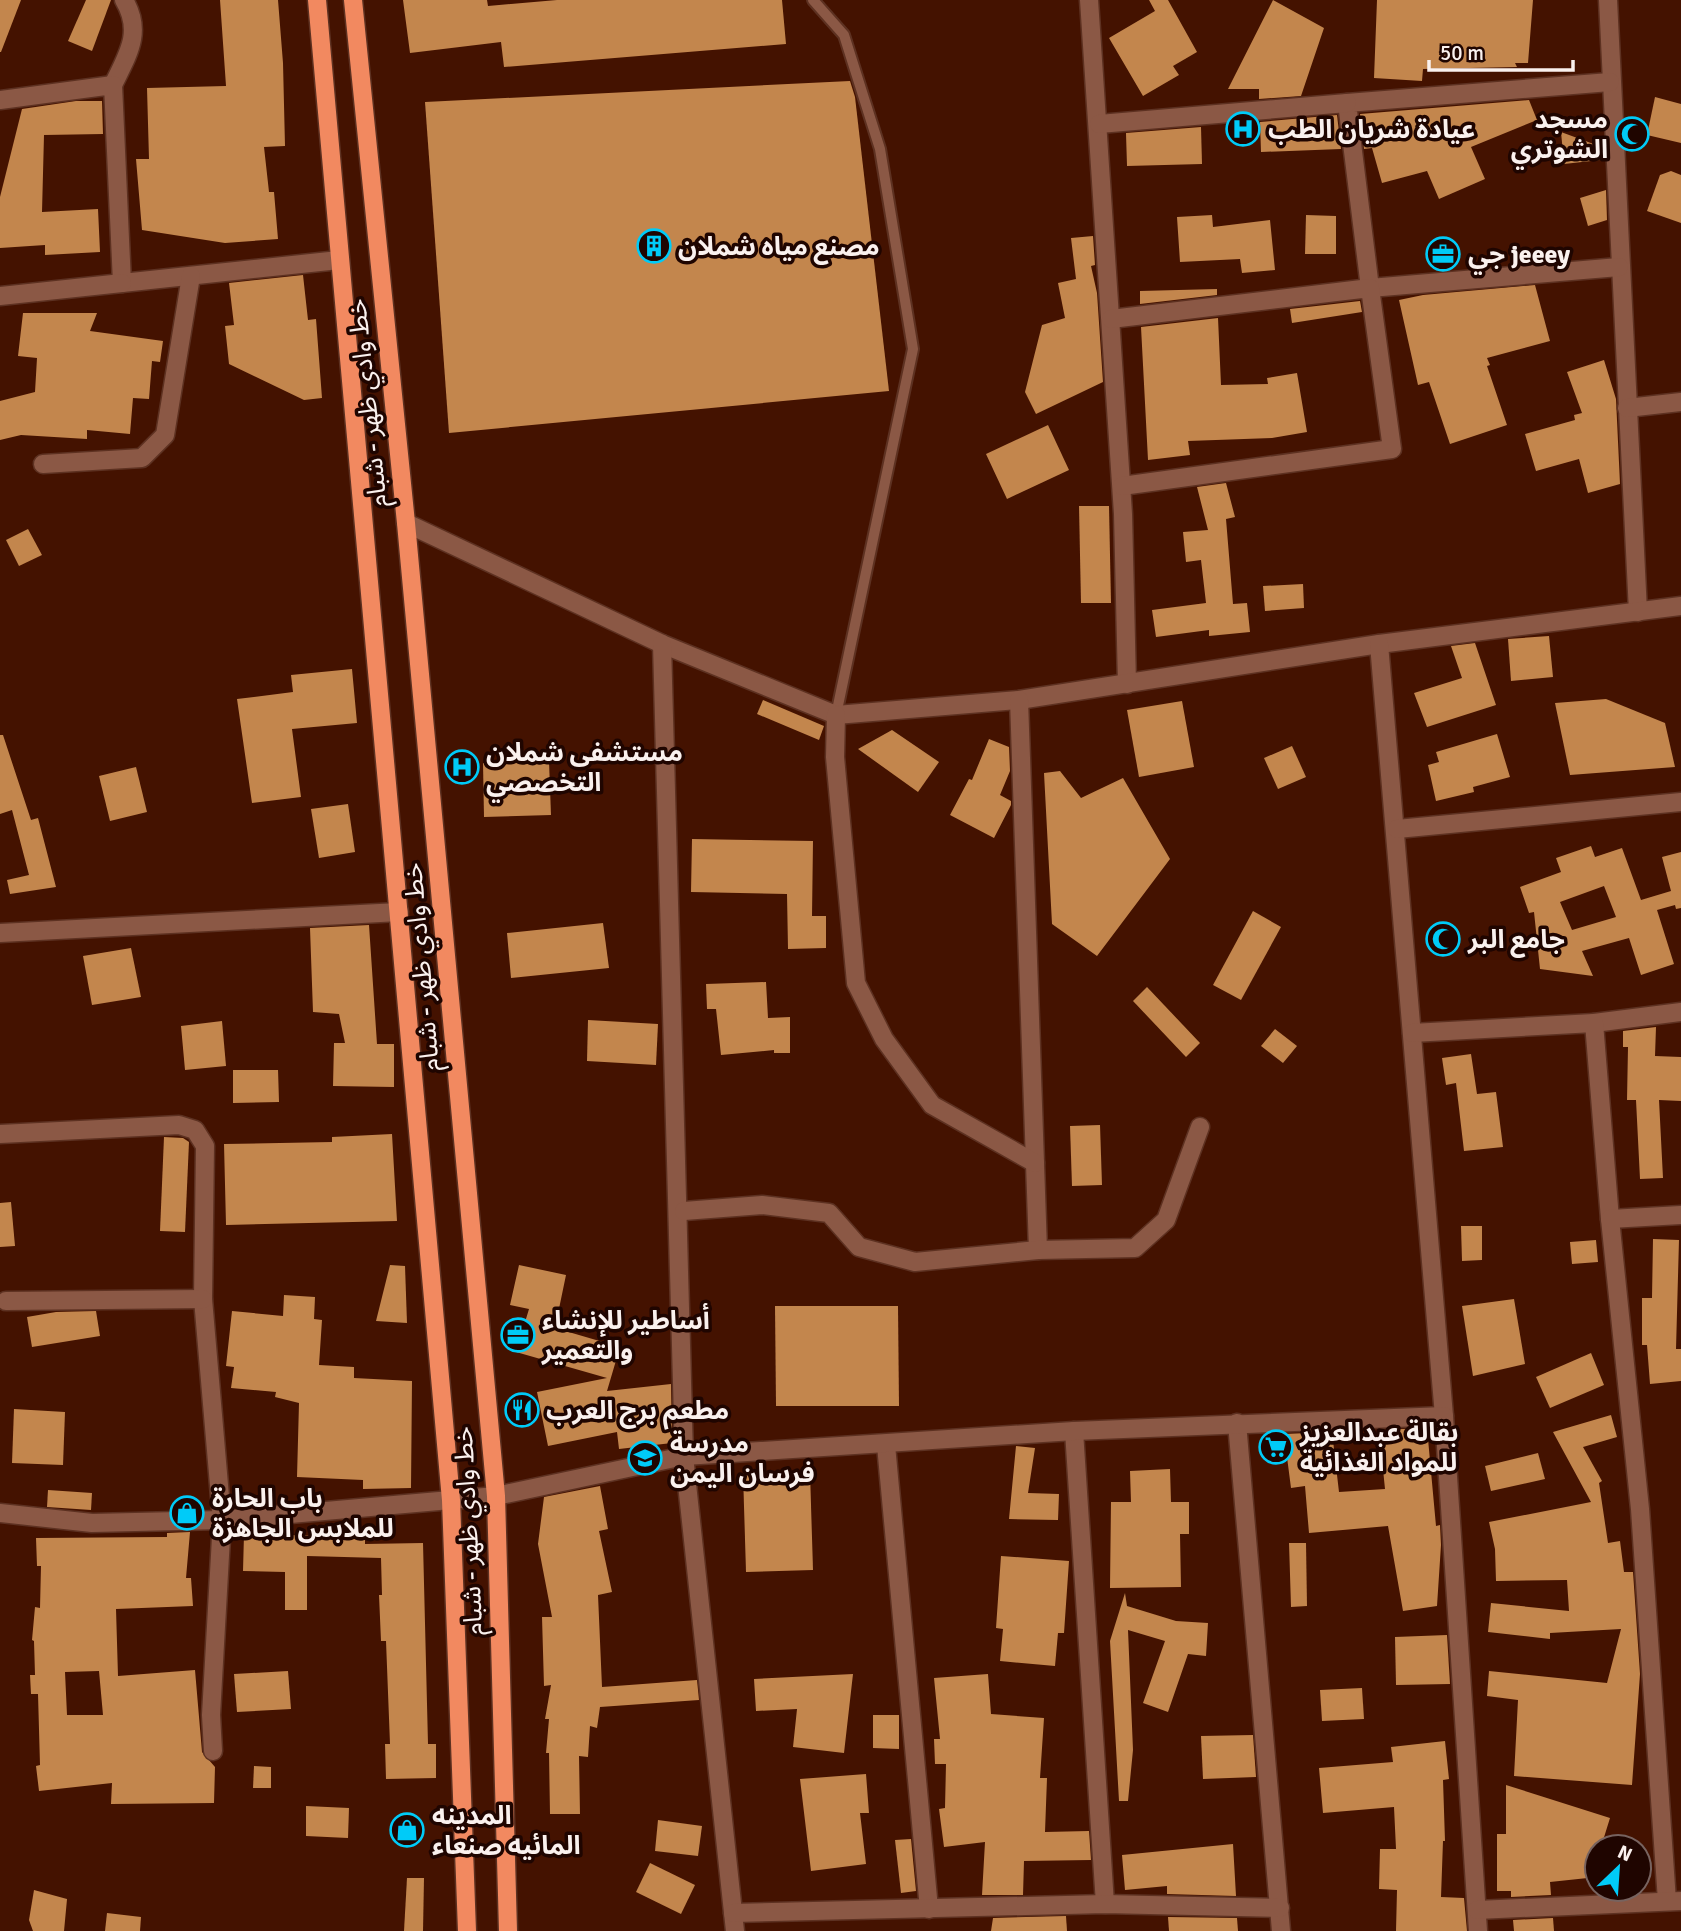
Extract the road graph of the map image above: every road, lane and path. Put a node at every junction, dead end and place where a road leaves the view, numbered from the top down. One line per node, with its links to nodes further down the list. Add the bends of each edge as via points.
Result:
1 (124, 0): 8 (street, via 133,16 132,46)
2 (317, 0): 12 (main road, خط وادي ظهر - شبام)
3 (353, 0): 23 (main road, خط وادي ظهر - شبام)
4 (813, 0): 30 (lane, via 844,35 880,149 913,349)
5 (1089, 0): 11 (street)
6 (1608, 0): 7 (street)
7 (1610, 82): 10 (street); 13 (street)
8 (113, 85): 9 (street); 15 (street)
9 (0, 100)
10 (1348, 103): 11 (street); 16 (street)
11 (1099, 124): 18 (street)
12 (340, 260): 14 (street); 33 (main road, خط وادي ظهر - شبام)
13 (1619, 267): 16 (street); 20 (street)
14 (191, 276): 15 (street); 21 (street, via 165,435 142,458)
15 (122, 283): 17 (street)
16 (1370, 288): 18 (street); 22 (street, via 1392,449)
17 (0, 296)
18 (1111, 318): 22 (street)
19 (1681, 402): 20 (street)
20 (1627, 408): 25 (street)
21 (43, 464)
22 (1122, 486): 28 (street)
23 (406, 523): 26 (street); 52 (main road, خط وادي ظهر - شبام)
24 (1681, 606): 25 (street)
25 (1638, 612): 27 (street)
26 (662, 644): 30 (street); 51 (street)
27 (1380, 644): 28 (street); 32 (street)
28 (1127, 684): 29 (street)
29 (1019, 700): 30 (street); 40 (street)
30 (836, 715): 40 (street, via 835,757 856,983 884,1039 932,1105)
31 (1681, 802): 32 (street)
32 (1397, 829): 37 (street)
33 (399, 912): 34 (street); 53 (main road, خط وادي ظهر - شبام)
34 (0, 933)
35 (1681, 1012): 36 (street)
36 (1594, 1023): 37 (street); 43 (street)
37 (1412, 1033): 47 (street)
38 (1200, 1127): 44 (street, via 1166,1220 1135,1248)
39 (0, 1134): 45 (street, via 179,1125 195,1130 205,1146)
40 (1035, 1163): 44 (street)
41 (684, 1211): 44 (street, via 762,1205 829,1213 859,1247 915,1262)
42 (1681, 1215): 43 (street)
43 (1610, 1219): 57 (street)
44 (1038, 1250)
45 (203, 1299): 46 (street); 55 (street)
46 (6, 1301)
47 (1444, 1416): 48 (street); 61 (street)
48 (1237, 1423): 49 (street); 59 (street)
49 (1074, 1431): 50 (street); 58 (street)
50 (886, 1445): 51 (street); 60 (street)
51 (684, 1456): 52 (street); 62 (street)
52 (496, 1496): 53 (street); 64 (main road, خط وادي ظهر - شبام)
53 (451, 1500): 55 (street); 63 (main road, خط وادي ظهر - شبام)
54 (0, 1513): 55 (street, via 92,1522)
55 (222, 1520): 56 (street)
56 (213, 1751)
57 (1674, 1901): 61 (street)
58 (1105, 1904): 59 (street); 60 (street)
59 (1280, 1908): 66 (street)
60 (929, 1909): 62 (street)
61 (1478, 1910): 67 (street)
62 (733, 1913): 65 (street)
63 (467, 1931)
64 (508, 1931)
65 (735, 1931)
66 (1281, 1931)
67 (1478, 1931)

